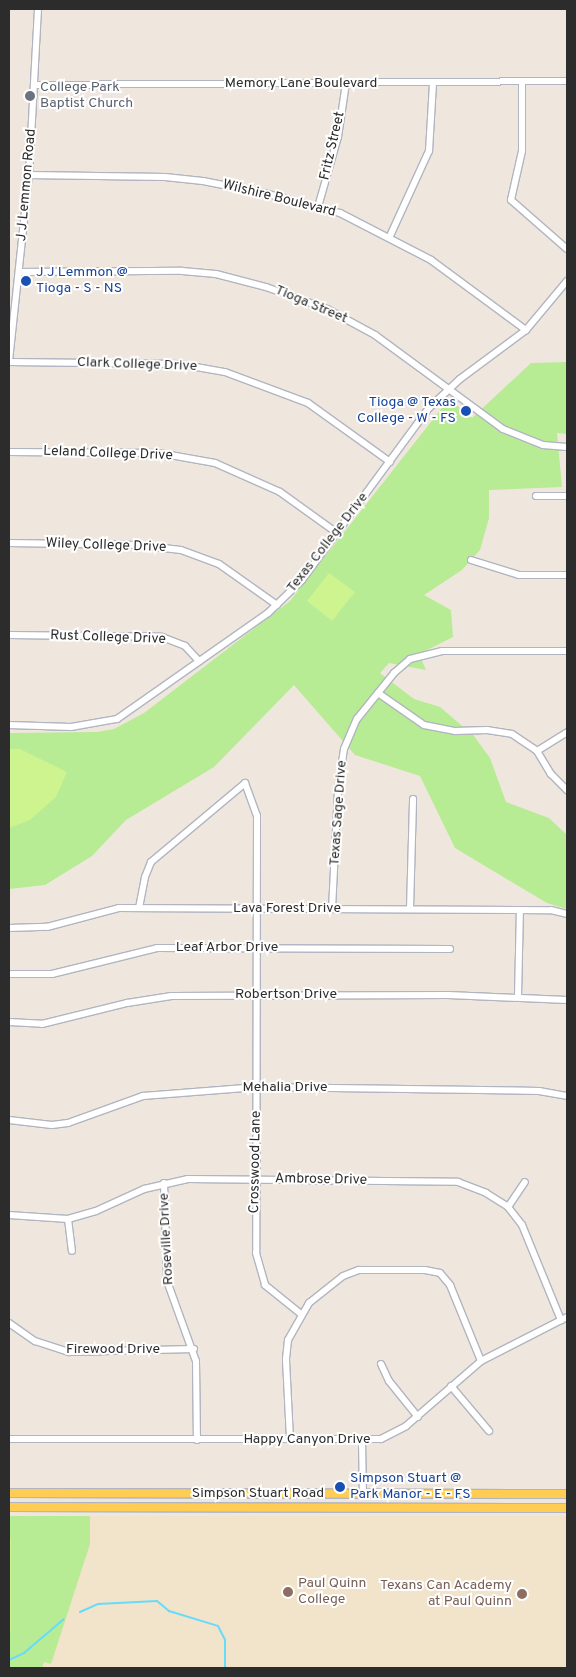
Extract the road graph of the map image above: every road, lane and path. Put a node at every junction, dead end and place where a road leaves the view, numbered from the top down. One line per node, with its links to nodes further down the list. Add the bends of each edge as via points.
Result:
1 (38, 9): 6 (street, J J Lemmon Road)
2 (567, 81): 3 (street, Memory Lane Boulevard)
3 (522, 82): 5 (street, Memory Lane Boulevard); 10 (street, via 522,151 511,200)
4 (346, 83): 5 (street, Memory Lane Boulevard); 6 (street, Memory Lane Boulevard); 8 (street, Fritz Street, via 338,137)
5 (433, 83): 9 (street, via 427,157)
6 (34, 85): 7 (street, J J Lemmon Road)
7 (29, 175): 8 (street, Wilshire Boulevard, via 177,178 264,193); 11 (street, J J Lemmon Road)
8 (318, 207): 9 (street, Wilshire Boulevard)
9 (390, 236): 13 (street, Wilshire Boulevard, via 431,260)
10 (567, 249)
11 (20, 272): 14 (street, J J Lemmon Road); 15 (street, Tioga Street, via 168,270 216,274 249,282 327,309 358,325)
12 (567, 281): 13 (street, Texas College Drive)
13 (526, 330): 15 (street, Texas College Drive)
14 (9, 362): 18 (street, Clark College Drive, via 179,364 225,372 308,403)
15 (448, 389): 16 (street, Tioga Street, via 503,429 543,445); 18 (street, Texas College Drive, via 429,408)
16 (567, 447)
17 (9, 452): 21 (street, Leland College Drive, via 159,453 215,463 261,481)
18 (390, 462): 21 (street, Texas College Drive)
19 (536, 496): 20 (street)
20 (567, 496)
21 (337, 533): 25 (street, Texas College Drive, via 292,591)
22 (9, 543): 25 (street, Wiley College Drive, via 138,545 182,550 220,564)
23 (471, 560): 24 (street, via 519,575)
24 (567, 575)
25 (276, 605): 28 (street, Texas College Drive)
26 (9, 636): 28 (street, Rust College Drive, via 162,637 185,646)
27 (567, 651): 29 (street, Texas Sage Drive, via 442,651 410,659)
28 (199, 662): 30 (street, Texas College Drive, via 134,709 108,722 71,727)
29 (378, 693): 32 (street, via 424,725 455,732 487,730 512,734); 37 (street, Texas Sage Drive, via 357,719 344,749 338,790)
30 (9, 725)
31 (567, 732): 32 (street)
32 (537, 751): 33 (street, via 551,774)
33 (567, 790)
34 (413, 799): 38 (street)
35 (139, 908): 36 (street, Lava Forest Drive); 36 (street, Crosswood Lane, via 151,862 245,783 257,816); 41 (street, Lava Forest Drive, via 119,908 47,927)
36 (255, 909): 37 (street, Lava Forest Drive); 42 (street, Crosswood Lane)
37 (332, 909): 38 (street, Lava Forest Drive)
38 (410, 909): 39 (street, Lava Forest Drive)
39 (520, 910): 40 (street, Lava Forest Drive, via 551,910); 46 (street)
40 (567, 914)
41 (9, 928)
42 (257, 949): 43 (street, Leaf Arbor Drive); 44 (street, Leaf Arbor Drive, via 157,948 52,974); 45 (street, Crosswood Lane)
43 (450, 949)
44 (9, 974)
45 (256, 995): 46 (street, Robertson Drive); 48 (street, Robertson Drive, via 158,997 42,1024); 49 (street, Crosswood Lane)
46 (518, 996): 47 (street, Robertson Drive)
47 (567, 1000)
48 (9, 1022)
49 (258, 1087): 50 (street, Mehalia Drive, via 548,1092); 51 (street, Mehalia Drive, via 143,1096 52,1125); 52 (street, Crosswood Lane)
50 (567, 1096)
51 (9, 1120)
52 (257, 1179): 54 (street, Ambrose Drive, via 196,1178); 55 (street, Ambrose Drive, via 458,1182 486,1193); 59 (street, Crosswood Lane, via 255,1233 259,1271 271,1290)
53 (525, 1182): 55 (street)
54 (164, 1183): 57 (street, Ambrose Drive); 62 (street, Roseville Drive, via 167,1281)
55 (508, 1207): 60 (street, Ambrose Drive, via 522,1225)
56 (9, 1215): 57 (street, Ambrose Drive)
57 (68, 1219): 58 (street)
58 (72, 1251)
59 (301, 1314): 63 (street, via 324,1288 359,1270 432,1271 440,1274 450,1286); 69 (street, via 288,1340 286,1359)
60 (564, 1319): 63 (street, Happy Canyon Drive)
61 (9, 1323): 62 (street, Firewood Drive, via 35,1341 69,1352)
62 (194, 1349): 70 (street, Roseville Drive)
63 (481, 1361): 65 (street, Happy Canyon Drive)
64 (381, 1364): 66 (street, via 389,1382)
65 (451, 1386): 66 (street, Happy Canyon Drive); 67 (street)
66 (418, 1417): 71 (street, Happy Canyon Drive, via 390,1435)
67 (489, 1431)
68 (9, 1439): 70 (street, Happy Canyon Drive)
69 (290, 1439): 70 (street, Happy Canyon Drive); 71 (street, Happy Canyon Drive)
70 (197, 1440)
71 (362, 1440): 74 (street)
72 (94, 1492): 73 (main road, Simpson Stuart Road); 74 (main road, Simpson Stuart Road); 77 (main road)
73 (9, 1493)
74 (363, 1494): 75 (main road, Simpson Stuart Road); 78 (main road)
75 (567, 1494)
76 (9, 1507): 77 (main road, Simpson Stuart Road)
77 (95, 1507): 78 (main road, Simpson Stuart Road)
78 (363, 1508): 79 (main road, Simpson Stuart Road)
79 (567, 1508)

